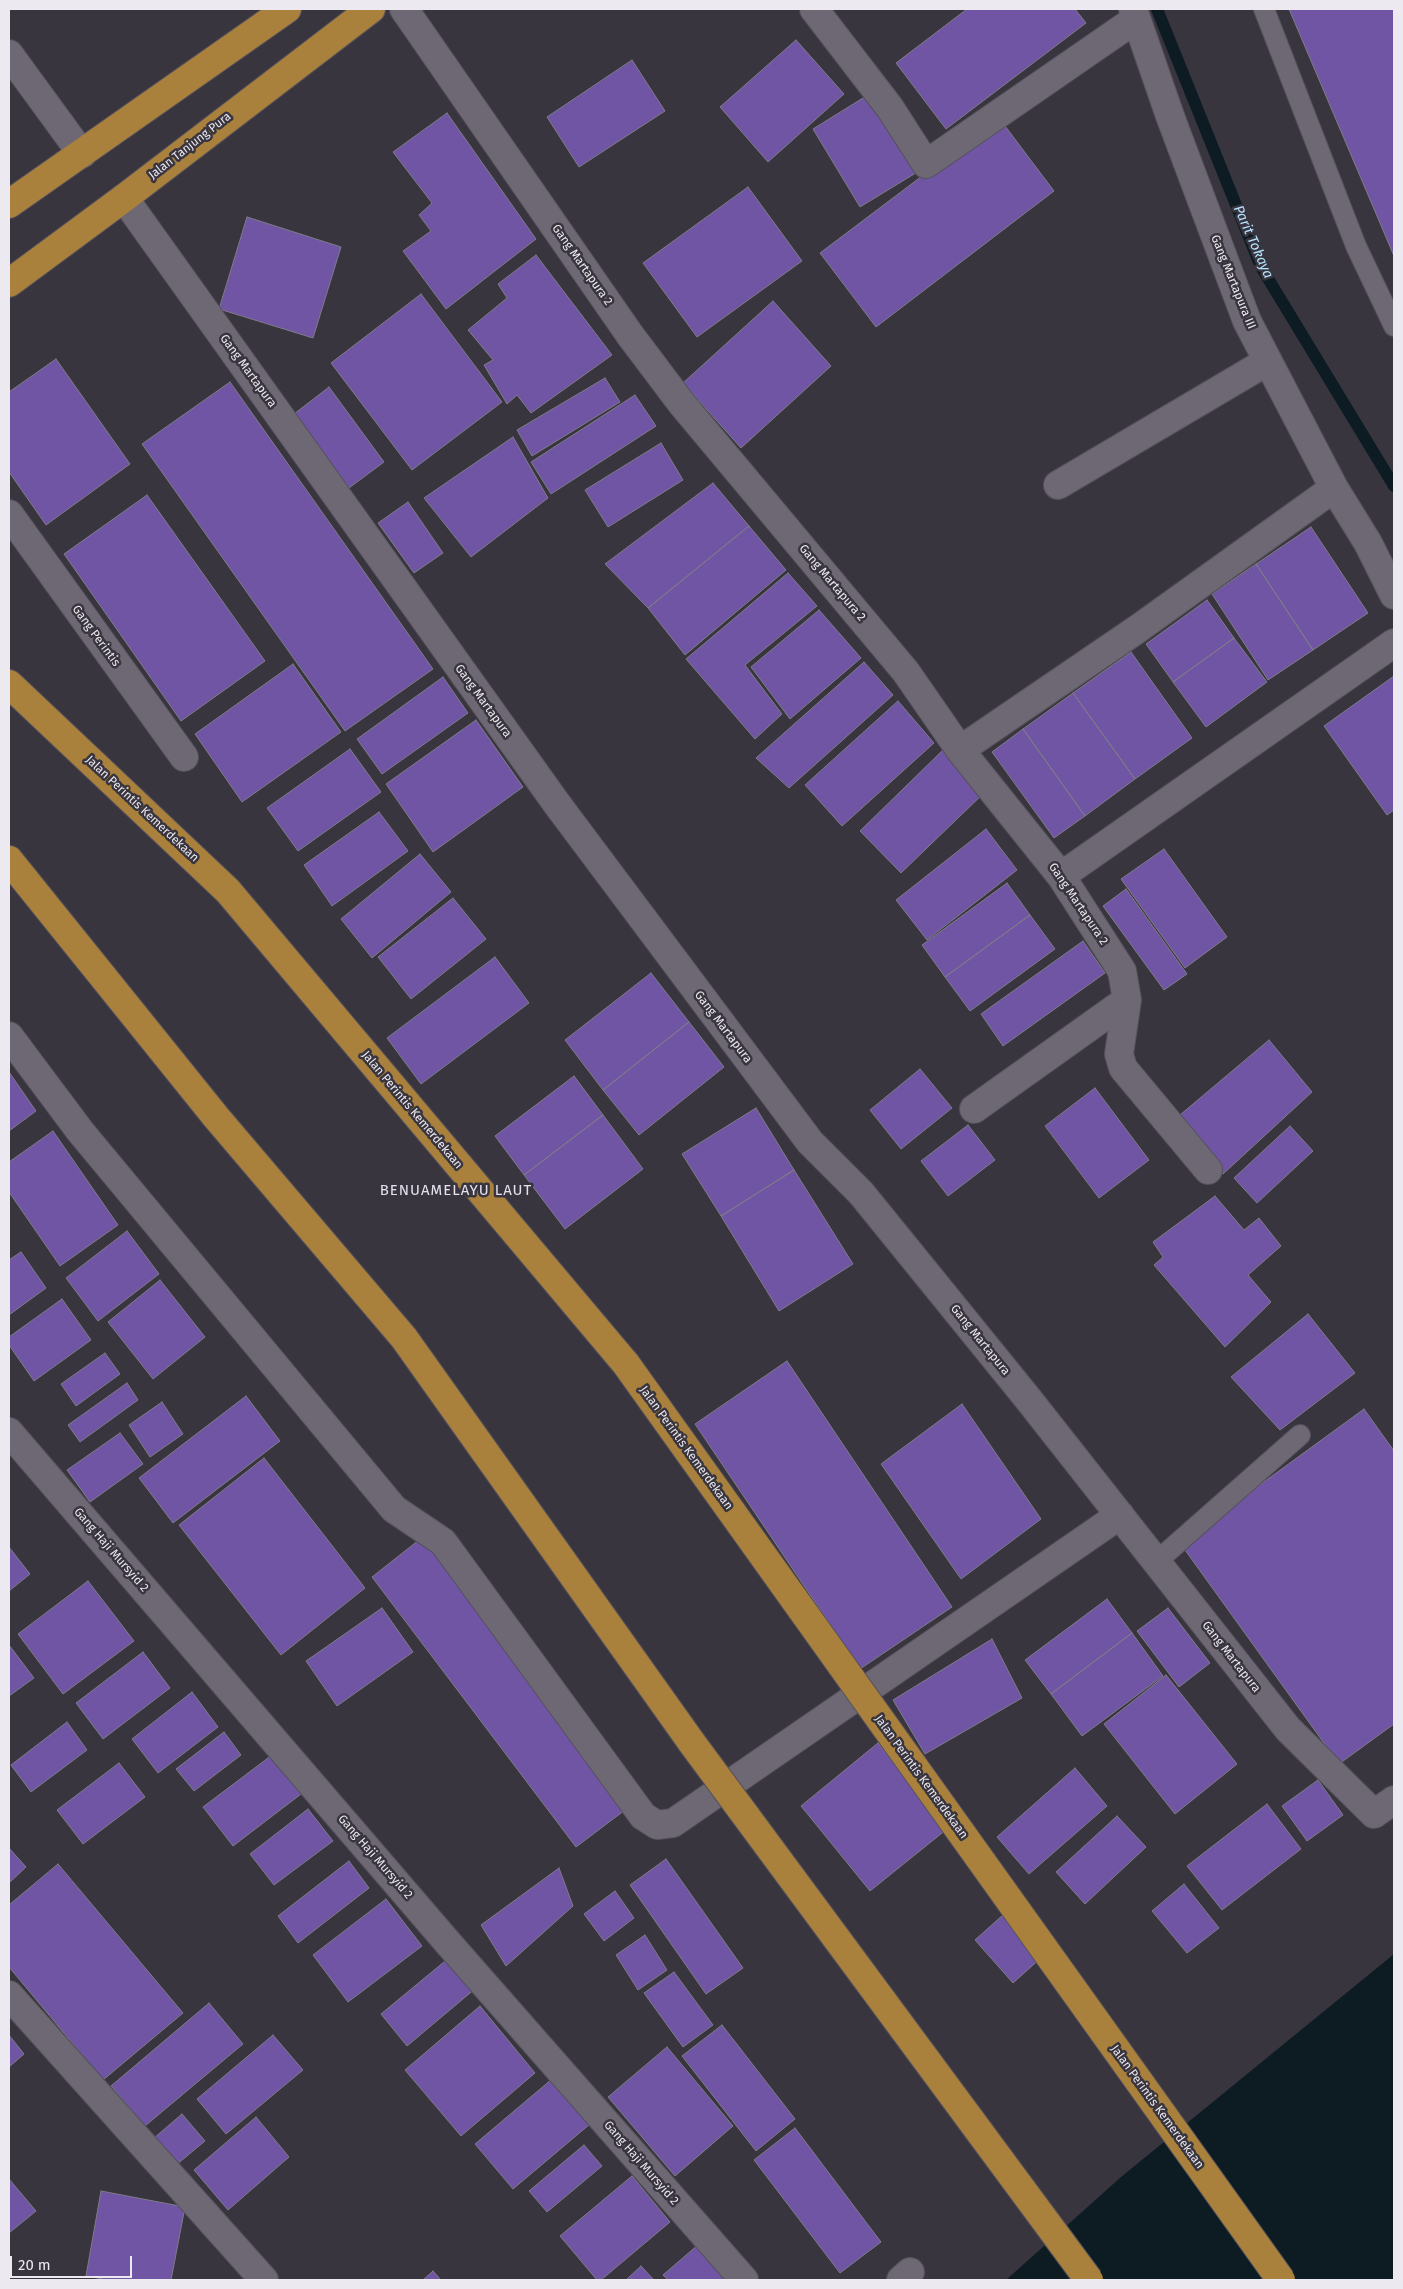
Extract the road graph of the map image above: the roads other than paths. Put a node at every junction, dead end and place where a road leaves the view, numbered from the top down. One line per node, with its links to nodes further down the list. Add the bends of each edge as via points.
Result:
1 (287, 9): 8 (highway)
2 (371, 9): 9 (highway, Jalan Tanjung Pura)
3 (404, 9): 20 (street, Gang Martapura 2, via 682,404 906,672)
4 (814, 9): 6 (street, via 890,108 926,164)
5 (1264, 9): 12 (lane, via 1356,246)
6 (1134, 14): 13 (street, Gang Martapura III, via 1246,321)
7 (9, 54): 8 (street)
8 (82, 154): 10 (highway)
9 (124, 198): 11 (highway, Jalan Tanjung Pura); 30 (street, Gang Martapura, via 557,804 810,1142 861,1193)
10 (9, 204)
11 (9, 283)
12 (1394, 326)
13 (1268, 361): 14 (street); 15 (street, Gang Martapura III)
14 (1058, 485)
15 (1334, 488): 17 (street, Gang Martapura III, via 1368,543); 20 (street, via 1139,628)
16 (9, 514): 21 (street, Gang Perintis)
17 (1394, 595)
18 (1394, 643): 23 (street)
19 (9, 684): 37 (highway, Jalan Perintis Kemerdekaan, bridge, via 228,891 626,1364)
20 (960, 750): 23 (street, Gang Martapura 2)
21 (184, 757)
22 (9, 860): 36 (highway, bridge, via 216,1117 404,1338 692,1743)
23 (1061, 876): 24 (street, Gang Martapura 2, via 1122,971)
24 (1127, 1000): 26 (street); 27 (street, Gang Martapura 2, via 1119,1054 1123,1068)
25 (9, 1036): 30 (street, via 80,1131 394,1509 443,1542 643,1816 657,1825 673,1823)
26 (974, 1109)
27 (1208, 1170)
28 (9, 1432): 35 (street, Gang Haji Mursyid 2, via 436,1929)
29 (1300, 1435): 31 (lane)
30 (1120, 1515): 31 (street, Gang Martapura)
31 (1156, 1562): 32 (street, Gang Martapura, via 1288,1729)
32 (1384, 1807)
33 (9, 1995): 34 (street)
34 (264, 2280)
35 (744, 2280)
36 (1089, 2280)
37 (1281, 2280)

